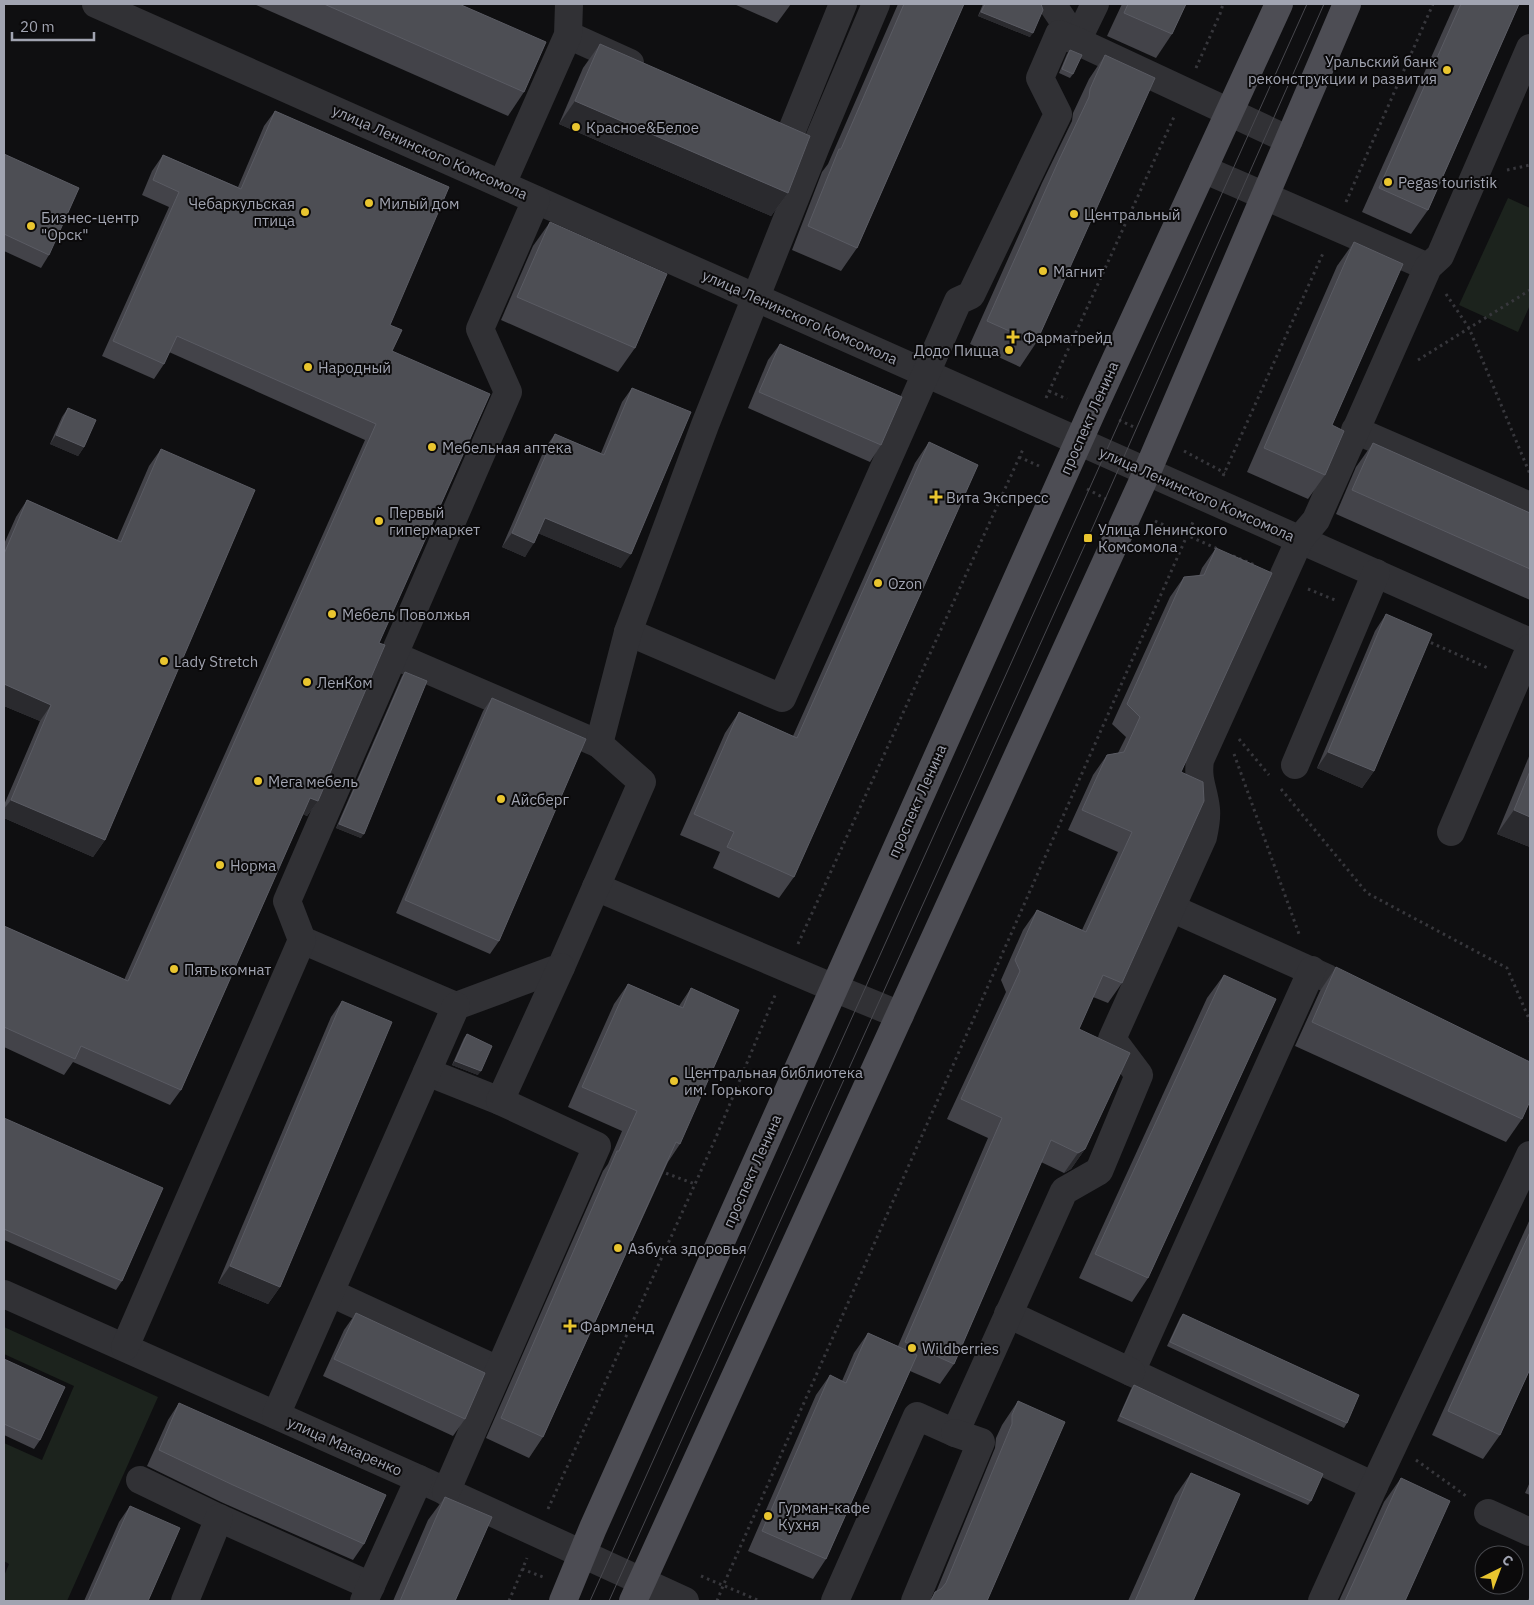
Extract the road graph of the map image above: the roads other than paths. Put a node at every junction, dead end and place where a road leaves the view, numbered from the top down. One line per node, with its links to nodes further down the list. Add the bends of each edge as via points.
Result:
1 (96, 4): 17 (street, улица Ленинского Комсомола)
2 (569, 4): 9 (street)
3 (843, 4): 15 (street, via 781,131)
4 (876, 4): 15 (street)
5 (1052, 4): 10 (street)
6 (1095, 4): 10 (street)
7 (1279, 4): 13 (main road, проспект Ленина)
8 (1347, 4): 14 (main road)
9 (568, 35): 12 (street); 17 (street, via 547,56)
10 (1078, 41): 13 (street); 22 (street, via 1058,34 1040,78 1058,114 971,295 958,301)
11 (1530, 48): 20 (street, via 1440,256)
12 (656, 75)
13 (1228, 112): 14 (street); 16 (main road, проспект Ленина)
14 (1289, 140): 18 (main road)
15 (816, 146): 21 (street)
16 (1203, 169): 18 (street); 24 (main road, проспект Ленина)
17 (502, 184): 19 (street, улица Ленинского Комсомола)
18 (1265, 197): 20 (street); 25 (main road)
19 (536, 200): 21 (street, улица Ленинского Комсомола); 32 (street, via 480,329 508,392)
20 (1428, 266): 23 (street)
21 (757, 298): 22 (street, улица Ленинского Комсомола); 29 (street, via 705,425)
22 (926, 373): 24 (street, улица Ленинского Комсомола); 29 (street, via 782,698)
23 (1355, 430): 26 (street); 27 (street, via 1316,520)
24 (1079, 442): 25 (street, улица Ленинского Комсомола); 42 (main road, проспект Ленина)
25 (1148, 472): 27 (street, улица Ленинского Комсомола); 44 (main road)
26 (1530, 506)
27 (1300, 539): 28 (street, улица Ленинского Комсомола); 37 (street, via 1200,760 1199,783 1206,822 1203,837)
28 (1376, 573): 30 (street, улица Ленинского Комсомола); 34 (street)
29 (628, 632): 33 (street)
30 (1530, 642)
31 (1530, 648): 35 (street)
32 (394, 655): 33 (street); 38 (street, via 287,901)
33 (599, 744): 36 (street, via 642,782)
34 (1295, 765)
35 (1451, 832)
36 (596, 887): 39 (street); 42 (street)
37 (1171, 908): 40 (street); 50 (street, via 1112,1039 1139,1075 1099,1171 1064,1190)
38 (302, 940): 43 (street); 51 (street)
39 (561, 967): 43 (street); 46 (street)
40 (1312, 970): 41 (street); 53 (street)
41 (1347, 987)
42 (834, 988): 44 (street); 63 (main road, проспект Ленина)
43 (456, 1006): 45 (street)
44 (900, 1015): 64 (main road)
45 (427, 1072): 46 (street); 48 (street)
46 (500, 1101): 52 (street, via 597,1146)
47 (1530, 1155): 58 (street)
48 (331, 1293): 52 (street); 54 (street)
49 (4, 1294): 51 (street, улица Макаренко)
50 (1008, 1314): 53 (street); 55 (street)
51 (125, 1347): 54 (street, улица Макаренко)
52 (498, 1370): 59 (street)
53 (1131, 1372): 58 (street)
54 (276, 1415): 56 (street, улица Макаренко)
55 (955, 1433): 69 (street, via 917,1416); 70 (street, via 981,1442)
56 (419, 1479): 59 (street, улица Макаренко); 65 (street)
57 (140, 1480): 61 (street)
58 (1374, 1486): 71 (street)
59 (446, 1492): 63 (street, улица Макаренко)
60 (1488, 1513): 62 (street)
61 (219, 1518): 65 (street); 66 (street)
62 (1530, 1532)
63 (583, 1555): 64 (street, улица Макаренко); 67 (main road, проспект Ленина)
64 (637, 1592): 68 (street, улица Макаренко)
65 (368, 1594)
66 (184, 1601)
67 (563, 1601)
68 (685, 1601)
69 (835, 1601)
70 (915, 1601)
71 (1322, 1601)

